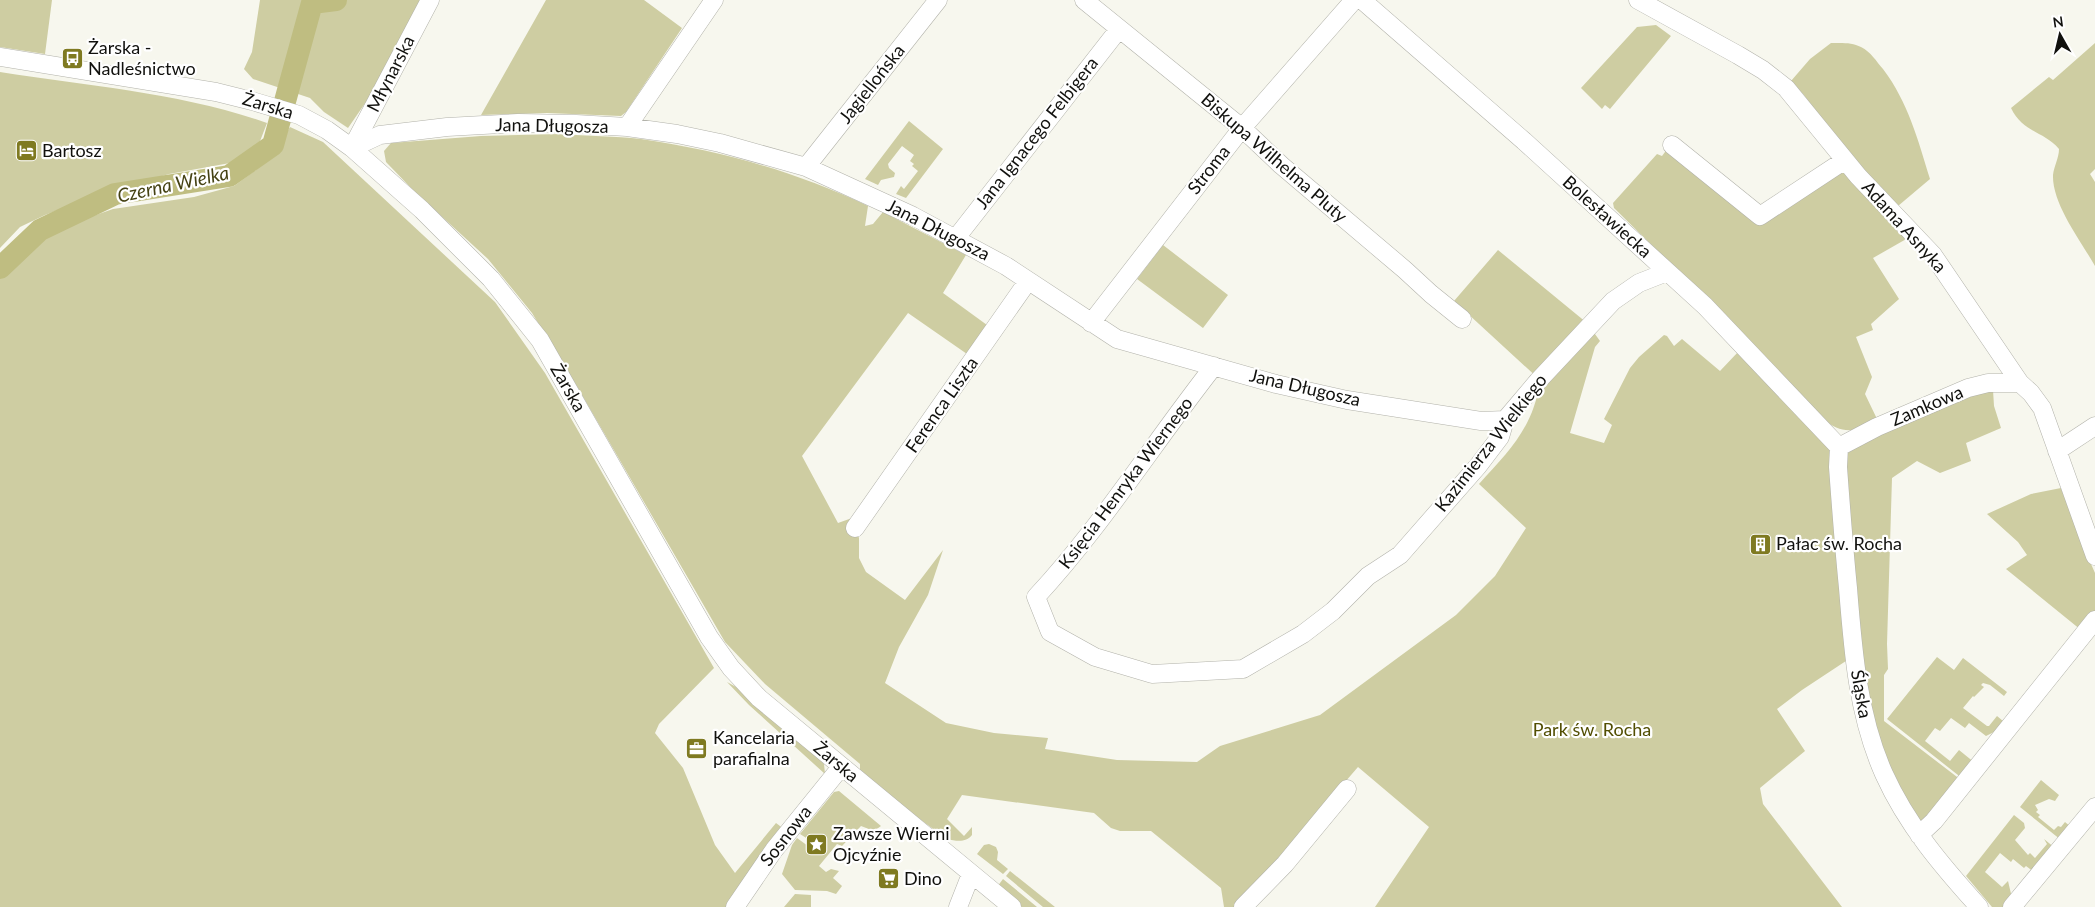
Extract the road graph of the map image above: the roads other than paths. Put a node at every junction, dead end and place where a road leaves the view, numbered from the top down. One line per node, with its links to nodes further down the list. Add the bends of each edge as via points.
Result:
1 (430, 0): 13 (street, Młynarska)
2 (714, 0): 10 (street)
3 (938, 0): 15 (street, Jagiellońska)
4 (1084, 0): 8 (street, Biskupa Wilhelma Pluty)
5 (1354, 0): 11 (street, Stroma)
6 (1362, 0): 17 (street, Bolesławiecka, via 1524,141)
7 (1638, 0): 14 (street, Adama Asnyka, via 1776,79 1800,103)
8 (1119, 28): 11 (street, Biskupa Wilhelma Pluty); 16 (street, Jana Ignacego Felbigera)
9 (0, 57): 13 (street, Żarska, via 207,90 252,101 299,115)
10 (627, 127): 13 (street, Jana Długosza, via 518,124 446,127 380,135); 15 (street, Jana Długosza, via 720,143)
11 (1242, 128): 19 (street, Biskupa Wilhelma Pluty); 20 (street, Stroma)
12 (1672, 144): 14 (street, via 1760,216)
13 (352, 148): 31 (street, Żarska, via 422,210 520,313 540,340 723,657 759,698)
14 (1845, 160): 22 (street, Adama Asnyka, via 1933,255)
15 (806, 167): 16 (street, Jana Długosza)
16 (956, 238): 18 (street, Jana Długosza)
17 (1667, 272): 23 (street, Kazimierza Wielkiego, via 1639,283 1613,301); 25 (street, Bolesławiecka, via 1726,327)
18 (1028, 281): 20 (street, Jana Długosza); 27 (street, Ferenca Liszta)
19 (1462, 319)
20 (1091, 323): 21 (street, Jana Długosza, via 1117,339)
21 (1214, 366): 23 (street, Jana Długosza, via 1347,400 1481,421); 29 (street, Księcia Henryka Wiernego, via 1068,562)
22 (2020, 383): 25 (street, Zamkowa, via 1988,383 1968,388); 26 (street, Adama Asnyka, via 2042,408)
23 (1505, 420): 29 (street, Kazimierza Wielkiego, via 1500,437 1478,466 1400,555 1368,576 1304,634 1243,669 1152,674 1095,657 1050,632)
24 (2095, 426): 26 (street)
25 (1839, 447): 34 (street, Śląska, via 1850,618 1861,701 1884,775)
26 (2058, 452): 28 (street, Adama Asnyka)
27 (855, 528)
28 (2095, 556)
29 (1036, 597)
30 (2095, 620): 34 (street)
31 (841, 767): 35 (street, Żarska); 36 (street, Sosnowa, via 760,869)
32 (1347, 789): 39 (street, via 1285,864)
33 (2095, 807): 41 (street)
34 (1919, 835): 40 (street, Śląska)
35 (971, 874): 37 (street); 38 (street, Żarska)
36 (735, 907)
37 (958, 907)
38 (1012, 907)
39 (1243, 907)
40 (1979, 907)
41 (2012, 907)

